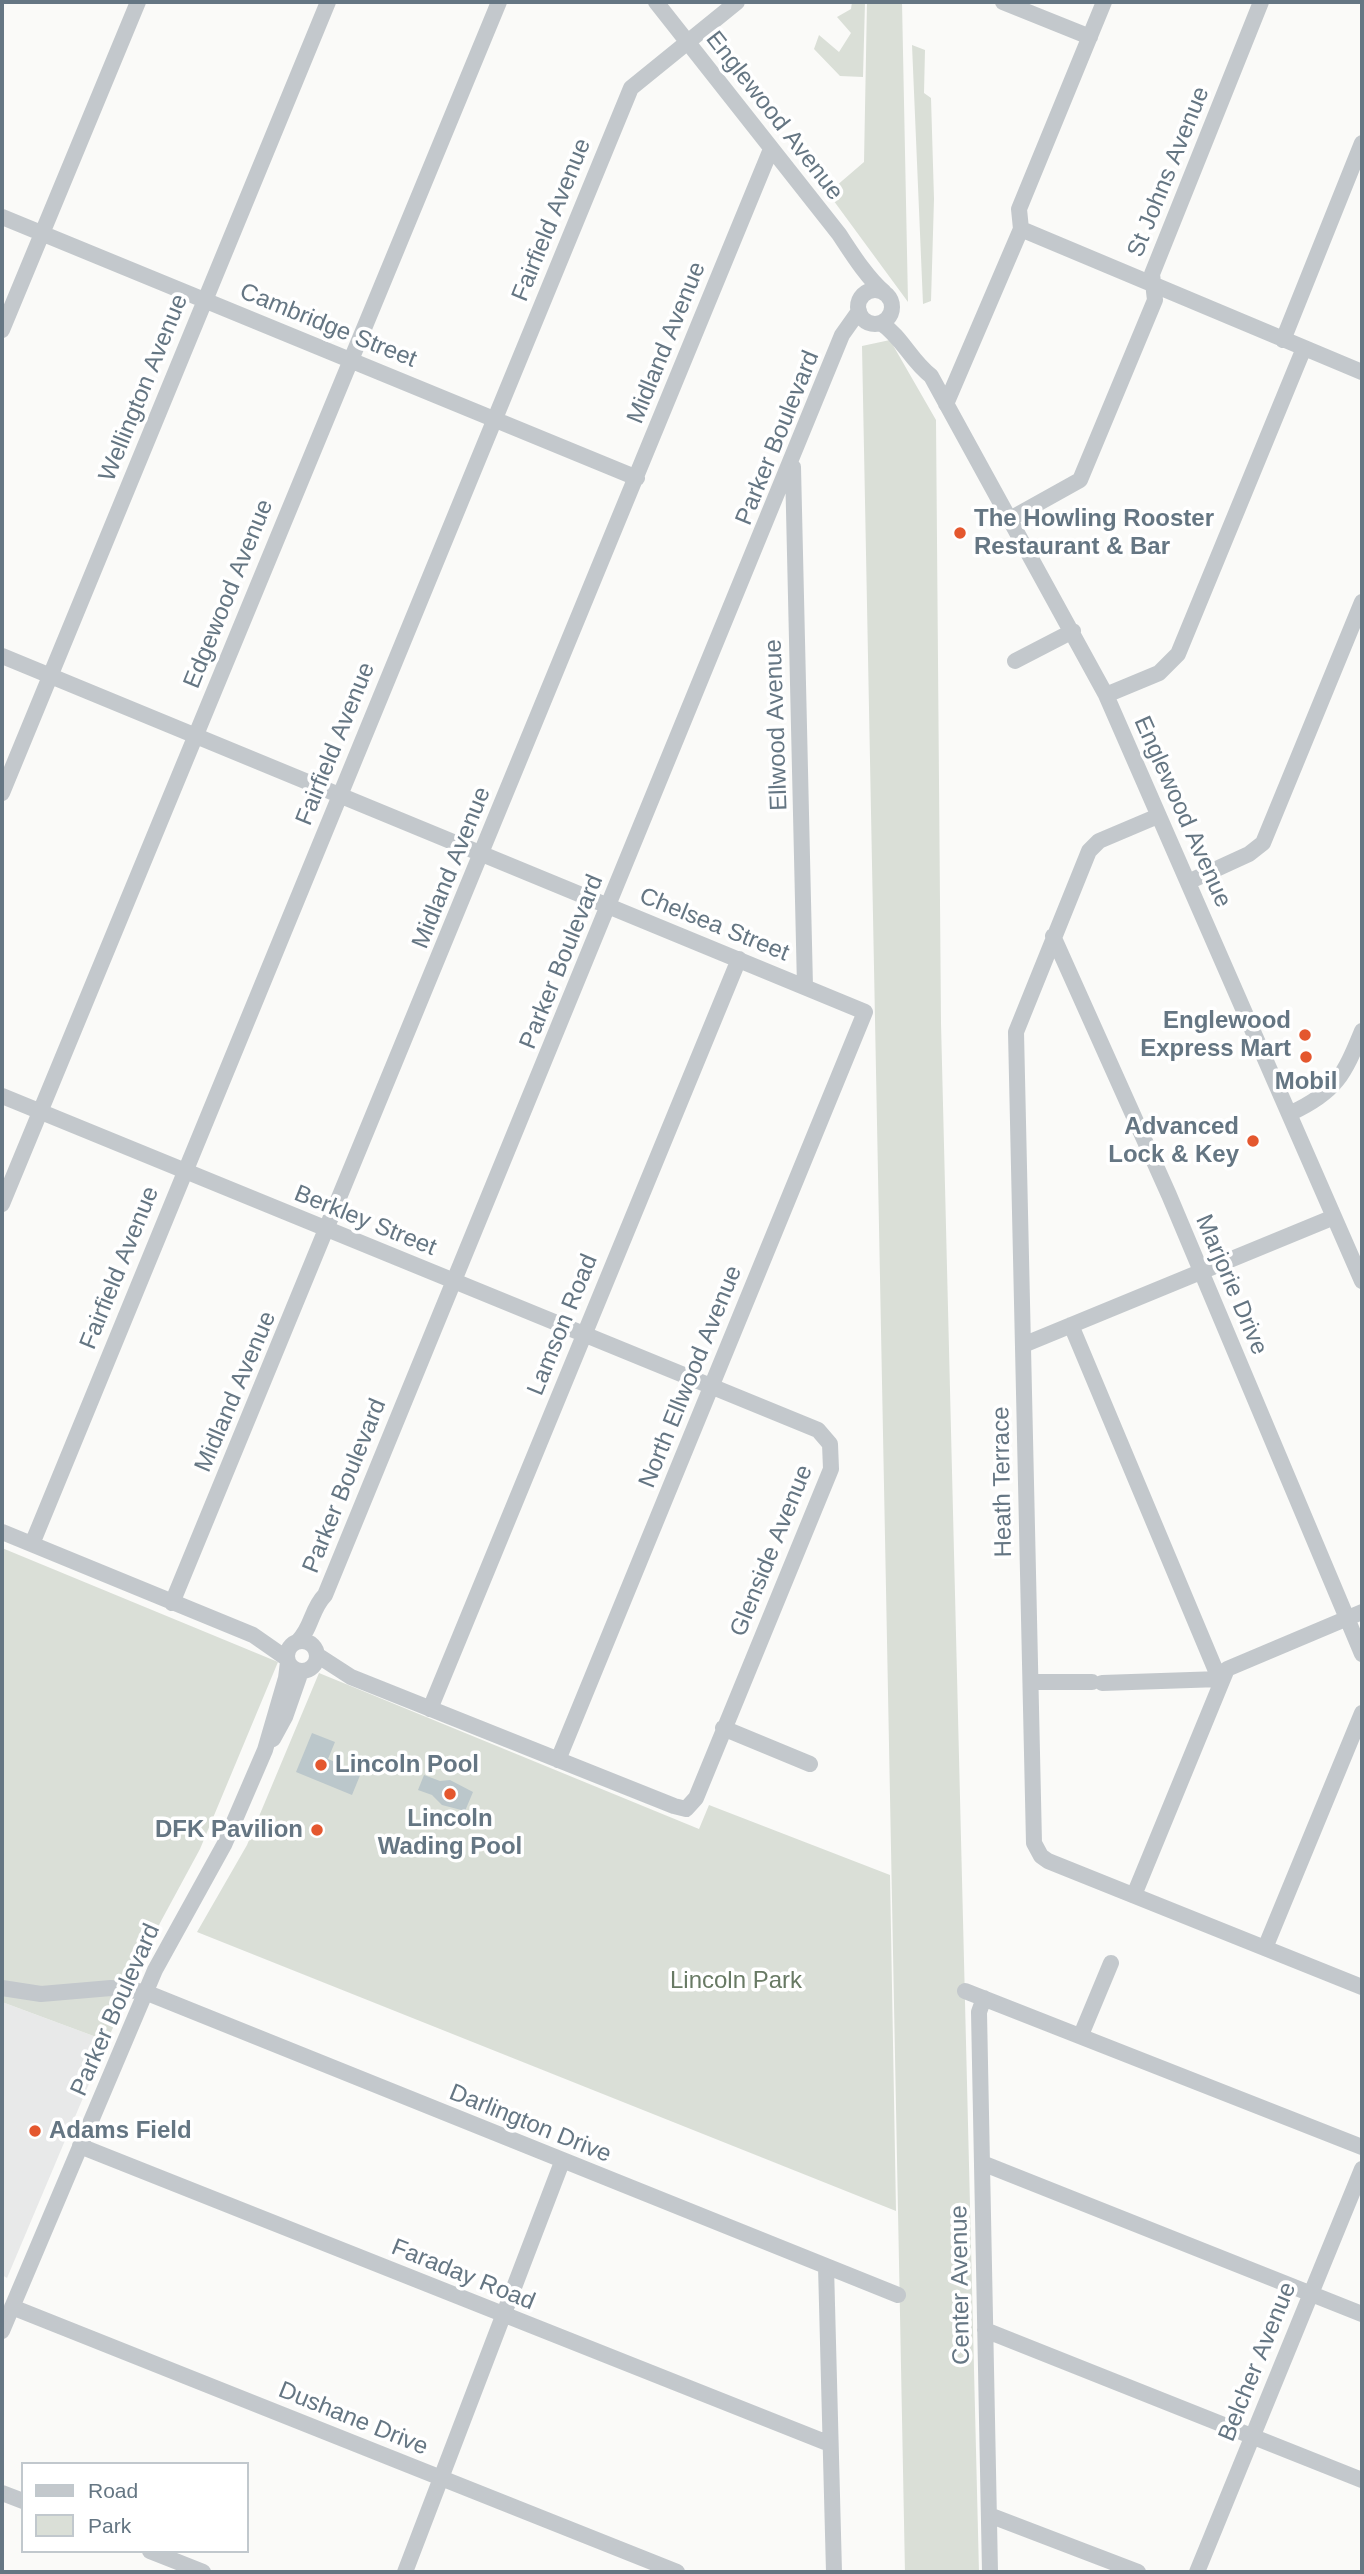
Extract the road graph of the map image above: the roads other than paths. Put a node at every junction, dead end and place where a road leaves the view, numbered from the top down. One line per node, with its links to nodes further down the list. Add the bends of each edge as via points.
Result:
1 (138, 2): 15 (street)
2 (328, 2): 19 (street, Wellington Avenue)
3 (499, 2): 26 (street, Edgewood Avenue)
4 (656, 2): 10 (street, Englewood Avenue)
5 (737, 2): 10 (street, Fairfield Avenue)
6 (1003, 2): 9 (street)
7 (1104, 2): 9 (street)
8 (1261, 2): 17 (street, St Johns Avenue, via 1152,274)
9 (1090, 37): 14 (street, via 1019,208)
10 (687, 43): 12 (street, Englewood Avenue); 29 (street, Fairfield Avenue, via 631,88)
11 (1362, 143): 23 (street)
12 (771, 149): 16 (street, Englewood Avenue); 31 (street, Midland Avenue)
13 (2, 217): 15 (street, Cambridge Street)
14 (1021, 229): 17 (street); 28 (street)
15 (42, 233): 19 (street, Cambridge Street); 22 (street)
16 (855, 260): 18 (street, Englewood Avenue); 20 (street, Englewood Avenue)
17 (1154, 286): 23 (street); 32 (street, St Johns Avenue, via 1155,300 1080,480)
18 (884, 292): 20 (street, via 867,292); 21 (street, Englewood Avenue, via 891,300)
19 (205, 300): 26 (street, Cambridge Street); 37 (street, Wellington Avenue)
20 (859, 305): 21 (street, Englewood Avenue, via 865,320); 24 (street, Parker Boulevard, via 842,335)
21 (883, 319): 24 (street, Parker Boulevard, via 860,329); 28 (street, Englewood Avenue, via 927,359)
22 (2, 330)
23 (1283, 340): 25 (street)
24 (841, 346): 30 (street, Parker Boulevard)
25 (1304, 348): 27 (street); 38 (street, via 1178,654 1159,673)
26 (350, 360): 29 (street, Cambridge Street); 39 (street, Edgewood Avenue)
27 (1362, 372)
28 (946, 404): 32 (street, Englewood Avenue)
29 (495, 420): 31 (street, Cambridge Street); 41 (street, Fairfield Avenue)
30 (793, 461): 45 (street, Parker Boulevard); 48 (street, Ellwood Avenue)
31 (637, 478): 43 (street, Midland Avenue)
32 (1010, 519): 34 (street, Englewood Avenue)
33 (1362, 602): 44 (street, via 1263,843)
34 (1073, 631): 36 (street); 38 (street, Englewood Avenue)
35 (2, 656): 37 (street, Chelsea Street)
36 (1016, 662)
37 (50, 676): 39 (street, Chelsea Street); 40 (street, Wellington Avenue)
38 (1106, 695): 42 (street, Englewood Avenue)
39 (195, 736): 41 (street, Chelsea Street); 52 (street, Edgewood Avenue)
40 (2, 793)
41 (340, 795): 43 (street, Chelsea Street); 54 (street, Fairfield Avenue)
42 (1158, 816): 44 (street, Englewood Avenue); 46 (street, Heath Terrace, via 1094,845)
43 (482, 855): 45 (street, Chelsea Street); 57 (street, Midland Avenue)
44 (1188, 882): 53 (street, Englewood Avenue)
45 (609, 906): 47 (street, Chelsea Street); 60 (street, Parker Boulevard)
46 (1053, 936): 58 (street, Marjorie Drive); 63 (street, Heath Terrace, via 1016,1032)
47 (739, 959): 48 (street, Chelsea Street); 62 (street, Lamson Road)
48 (805, 987): 49 (street, Chelsea Street)
49 (865, 1012): 64 (street, North Ellwood Avenue)
50 (1362, 1031): 53 (street, via 1341,1078 1328,1093)
51 (2, 1096): 52 (street, Berkley Street)
52 (40, 1112): 54 (street, Berkley Street); 55 (street, Edgewood Avenue)
53 (1291, 1113): 56 (street, Englewood Avenue)
54 (184, 1171): 57 (street, Berkley Street); 66 (street, Fairfield Avenue)
55 (2, 1204)
56 (1335, 1217): 58 (street); 59 (street, Englewood Avenue)
57 (328, 1231): 60 (street, Berkley Street); 68 (street, Midland Avenue)
58 (1201, 1273): 61 (street); 69 (street, Marjorie Drive)
59 (1362, 1281)
60 (454, 1282): 62 (street, Berkley Street); 67 (street, Parker Boulevard)
61 (1071, 1325): 63 (street); 73 (street)
62 (583, 1334): 64 (street, Berkley Street); 75 (street, Lamson Road)
63 (1023, 1345): 74 (street, Heath Terrace)
64 (712, 1387): 77 (street, Glenside Avenue, via 817,1430 833,1452 831,1469); 79 (street, North Ellwood Avenue)
65 (2, 1532): 66 (street)
66 (32, 1544): 68 (street)
67 (325, 1595): 70 (street, Parker Boulevard, via 316,1603 308,1629); 72 (street, Parker Boulevard)
68 (172, 1603): 70 (street)
69 (1355, 1616): 71 (street, Marjorie Drive); 73 (street, via 1227,1669)
70 (291, 1651): 72 (street, via 293,1669); 72 (street, via 306,1642); 78 (street, Parker Boulevard)
71 (1362, 1654)
72 (312, 1662): 75 (street); 78 (street, Parker Boulevard, via 295,1683 277,1734)
73 (1220, 1681): 74 (street); 81 (street)
74 (1031, 1682): 81 (street, Heath Terrace, via 1036,1850 1048,1861)
75 (430, 1709): 79 (street)
76 (1362, 1713): 82 (street)
77 (723, 1728): 79 (street, Glenside Avenue, via 696,1798 686,1809); 80 (street)
78 (265, 1750): 87 (street, Parker Boulevard, via 224,1845)
79 (558, 1760)
80 (810, 1764)
81 (1134, 1895): 82 (street, Heath Terrace)
82 (1265, 1948): 84 (street, Heath Terrace)
83 (1111, 1963): 89 (street)
84 (1362, 1987)
85 (2, 1988): 87 (street, Darlington Drive, via 41,1994 111,1988)
86 (965, 1991): 88 (street)
87 (145, 1993): 90 (street, Parker Boulevard); 92 (street, Darlington Drive)
88 (984, 1998): 89 (street); 93 (street, Center Avenue, via 979,2012)
89 (1081, 2035): 91 (street)
90 (80, 2146): 98 (street, Parker Boulevard); 99 (street, Faraday Road)
91 (1362, 2147)
92 (562, 2162): 95 (street, Darlington Drive); 99 (street)
93 (982, 2163): 96 (street); 101 (street, Center Avenue)
94 (1362, 2169): 96 (street, Belcher Avenue)
95 (826, 2266): 97 (street, Darlington Drive); 104 (street)
96 (1311, 2294): 100 (street); 103 (street, Belcher Avenue)
97 (898, 2295)
98 (12, 2307): 102 (street, Parker Boulevard); 105 (street, Dushane Drive)
99 (502, 2314): 104 (street, Faraday Road); 105 (street)
100 (1362, 2315)
101 (985, 2330): 103 (street); 109 (street, Center Avenue)
102 (2, 2331)
103 (1252, 2436): 106 (street); 117 (street, Belcher Avenue)
104 (830, 2444): 114 (street)
105 (441, 2479): 112 (street); 113 (street, Dushane Drive)
106 (1362, 2480)
107 (2, 2493): 108 (street)
108 (21, 2500)
109 (989, 2515): 115 (street, Center Avenue); 116 (street)
110 (155, 2553): 111 (street)
111 (203, 2572)
112 (405, 2572)
113 (677, 2572)
114 (834, 2572)
115 (990, 2572)
116 (1138, 2572)
117 (1197, 2572)

